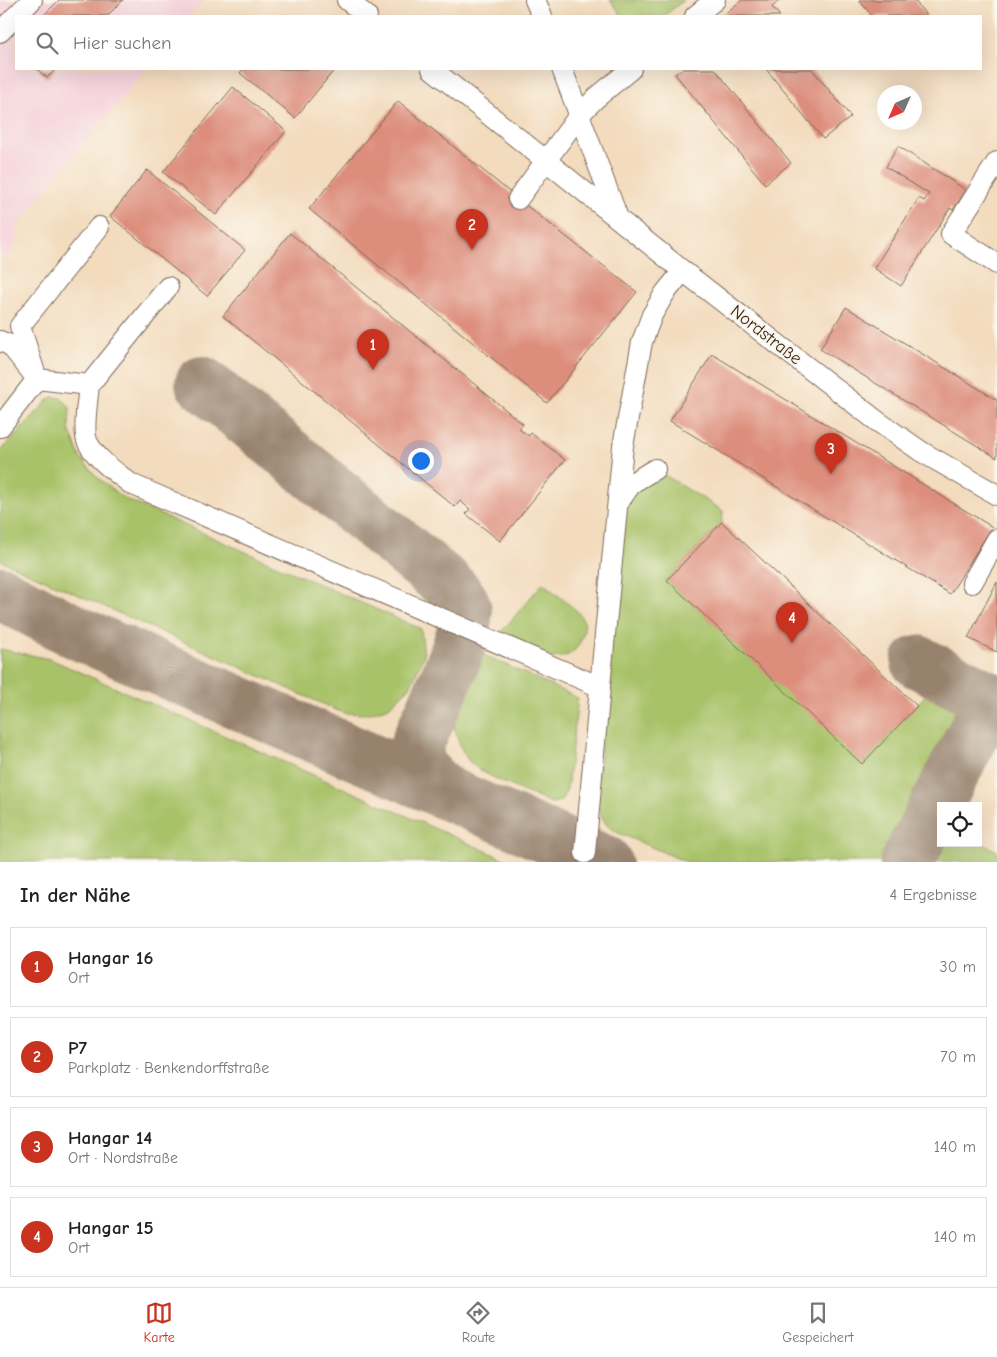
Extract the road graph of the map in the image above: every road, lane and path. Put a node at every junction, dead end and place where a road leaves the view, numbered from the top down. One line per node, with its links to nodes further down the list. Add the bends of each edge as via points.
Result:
1 (32, 0): 5 (street)
2 (347, 0): 6 (street)
3 (536, 0): 7 (street)
4 (715, 0): 8 (street)
5 (17, 15)
6 (366, 15)
7 (542, 15)
8 (696, 15)
9 (15, 17): 10 (street)
10 (0, 32)
11 (433, 70): 15 (street, Nordstraße)
12 (562, 70): 14 (street)
13 (630, 70): 14 (street)
14 (580, 114): 15 (street); 18 (street)
15 (546, 161): 17 (street); 18 (street, Nordstraße)
16 (997, 162): 20 (street, via 952,234)
17 (518, 199)
18 (618, 218): 21 (street, Nordstraße)
19 (99, 227): 24 (street, via 20,326)
20 (997, 264)
21 (684, 271): 28 (street, Nordstraße, via 884,426); 29 (street, via 665,293 642,342 623,446)
22 (168, 287): 25 (street)
23 (3, 339): 24 (street)
24 (37, 379): 25 (street); 26 (street)
25 (89, 385): 32 (street, via 85,418 87,442 100,459 130,484)
26 (0, 427)
27 (655, 469): 29 (street, via 632,483)
28 (997, 495)
29 (618, 503): 32 (street)
30 (997, 539): 31 (street)
31 (972, 583)
32 (600, 687): 33 (street)
33 (585, 853)

